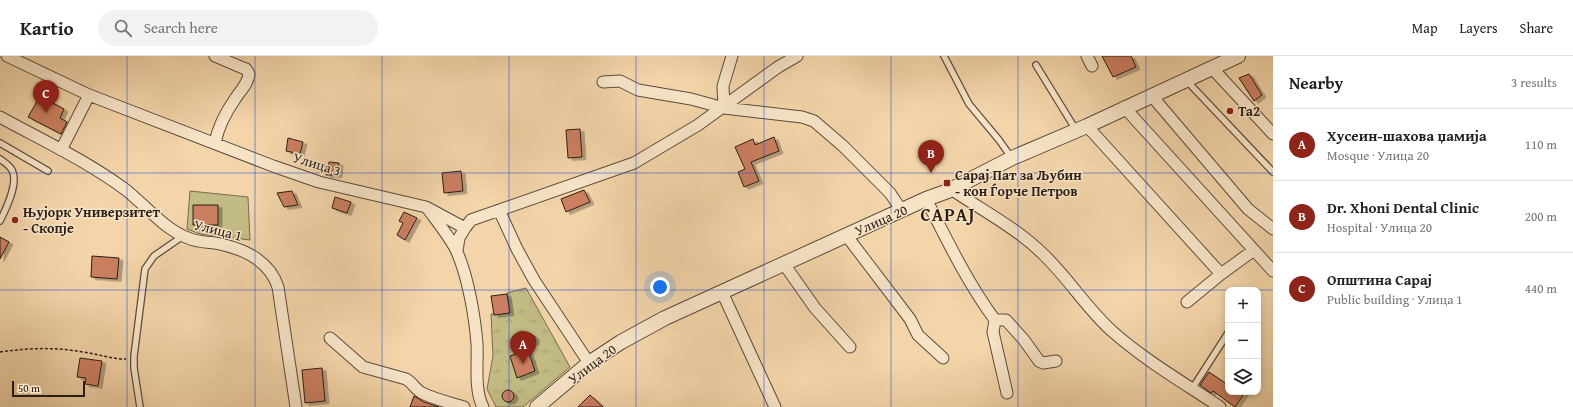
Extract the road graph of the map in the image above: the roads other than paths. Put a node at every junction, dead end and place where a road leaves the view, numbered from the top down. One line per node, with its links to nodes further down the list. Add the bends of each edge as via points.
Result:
1 (7, 56): 13 (street, Улица 3)
2 (215, 56): 20 (street, via 246,69 249,74 247,82 220,127)
3 (732, 56): 15 (street, via 723,86)
4 (797, 56): 15 (street, via 778,67)
5 (944, 56): 23 (lane, via 969,104)
6 (1087, 56): 10 (street)
7 (1238, 56): 8 (street, Улица 20)
8 (1219, 63): 11 (street, Улица 20); 19 (street)
9 (1036, 65): 18 (lane)
10 (1092, 66)
11 (1186, 80): 14 (street, Улица 20); 26 (lane)
12 (603, 82): 15 (street, via 620,81 638,90 691,99)
13 (89, 95): 20 (street, Улица 3); 22 (street)
14 (1151, 95): 16 (street, Улица 20); 34 (street, via 1248,209)
15 (724, 108): 30 (street, via 634,163); 31 (street, via 802,117 814,121 890,193)
16 (1124, 108): 18 (street, Улица 20); 37 (street)
17 (0, 117): 22 (street, Улица 1)
18 (1081, 128): 23 (street, Улица 20); 41 (street)
19 (1273, 134)
20 (215, 142): 29 (street, Улица 3, via 319,182)
21 (0, 143): 25 (lane)
22 (61, 150): 36 (street, Улица 1, via 121,187)
23 (1012, 158): 27 (street, Улица 20)
24 (0, 159): 32 (lane, via 11,168 13,177 10,198)
25 (48, 171)
26 (1273, 172)
27 (955, 186): 28 (street, Улица 20); 51 (street, via 957,193 1046,256 1112,331 1133,349)
28 (926, 199): 31 (street, Улица 20); 44 (street, via 960,266)
29 (426, 207): 33 (street, Улица 3); 38 (street)
30 (500, 210): 33 (street, via 471,220); 50 (street, via 534,280)
31 (902, 211): 35 (street, Улица 20)
32 (0, 221)
33 (465, 228): 38 (street, via 459,238)
34 (1273, 229)
35 (846, 235): 39 (street, Улица 20); 48 (street, via 910,319 918,335)
36 (183, 236): 54 (lane, via 154,256 145,268 134,359); 55 (street, Улица 1, via 246,252 260,260 274,277 278,287)
37 (1254, 250): 40 (street); 41 (street)
38 (457, 251): 57 (street, via 476,331 478,393)
39 (784, 264): 42 (street, Улица 20); 47 (street, via 815,308)
40 (1273, 271)
41 (1221, 274): 43 (street)
42 (722, 292): 50 (street, Улица 20, via 620,342); 59 (street)
43 (1187, 302)
44 (994, 320): 49 (street, via 1006,320 1013,326 1039,361); 52 (street, via 993,332)
45 (330, 338): 56 (street, via 363,367 406,379 422,393)
46 (1225, 338): 51 (lane)
47 (850, 347)
48 (943, 358)
49 (1056, 361)
50 (589, 363): 58 (street, Улица 20)
51 (1192, 390): 53 (street)
52 (1007, 393)
53 (1218, 406)
54 (140, 407)
55 (296, 407)
56 (464, 407)
57 (482, 407)
58 (537, 407)
59 (775, 407)

